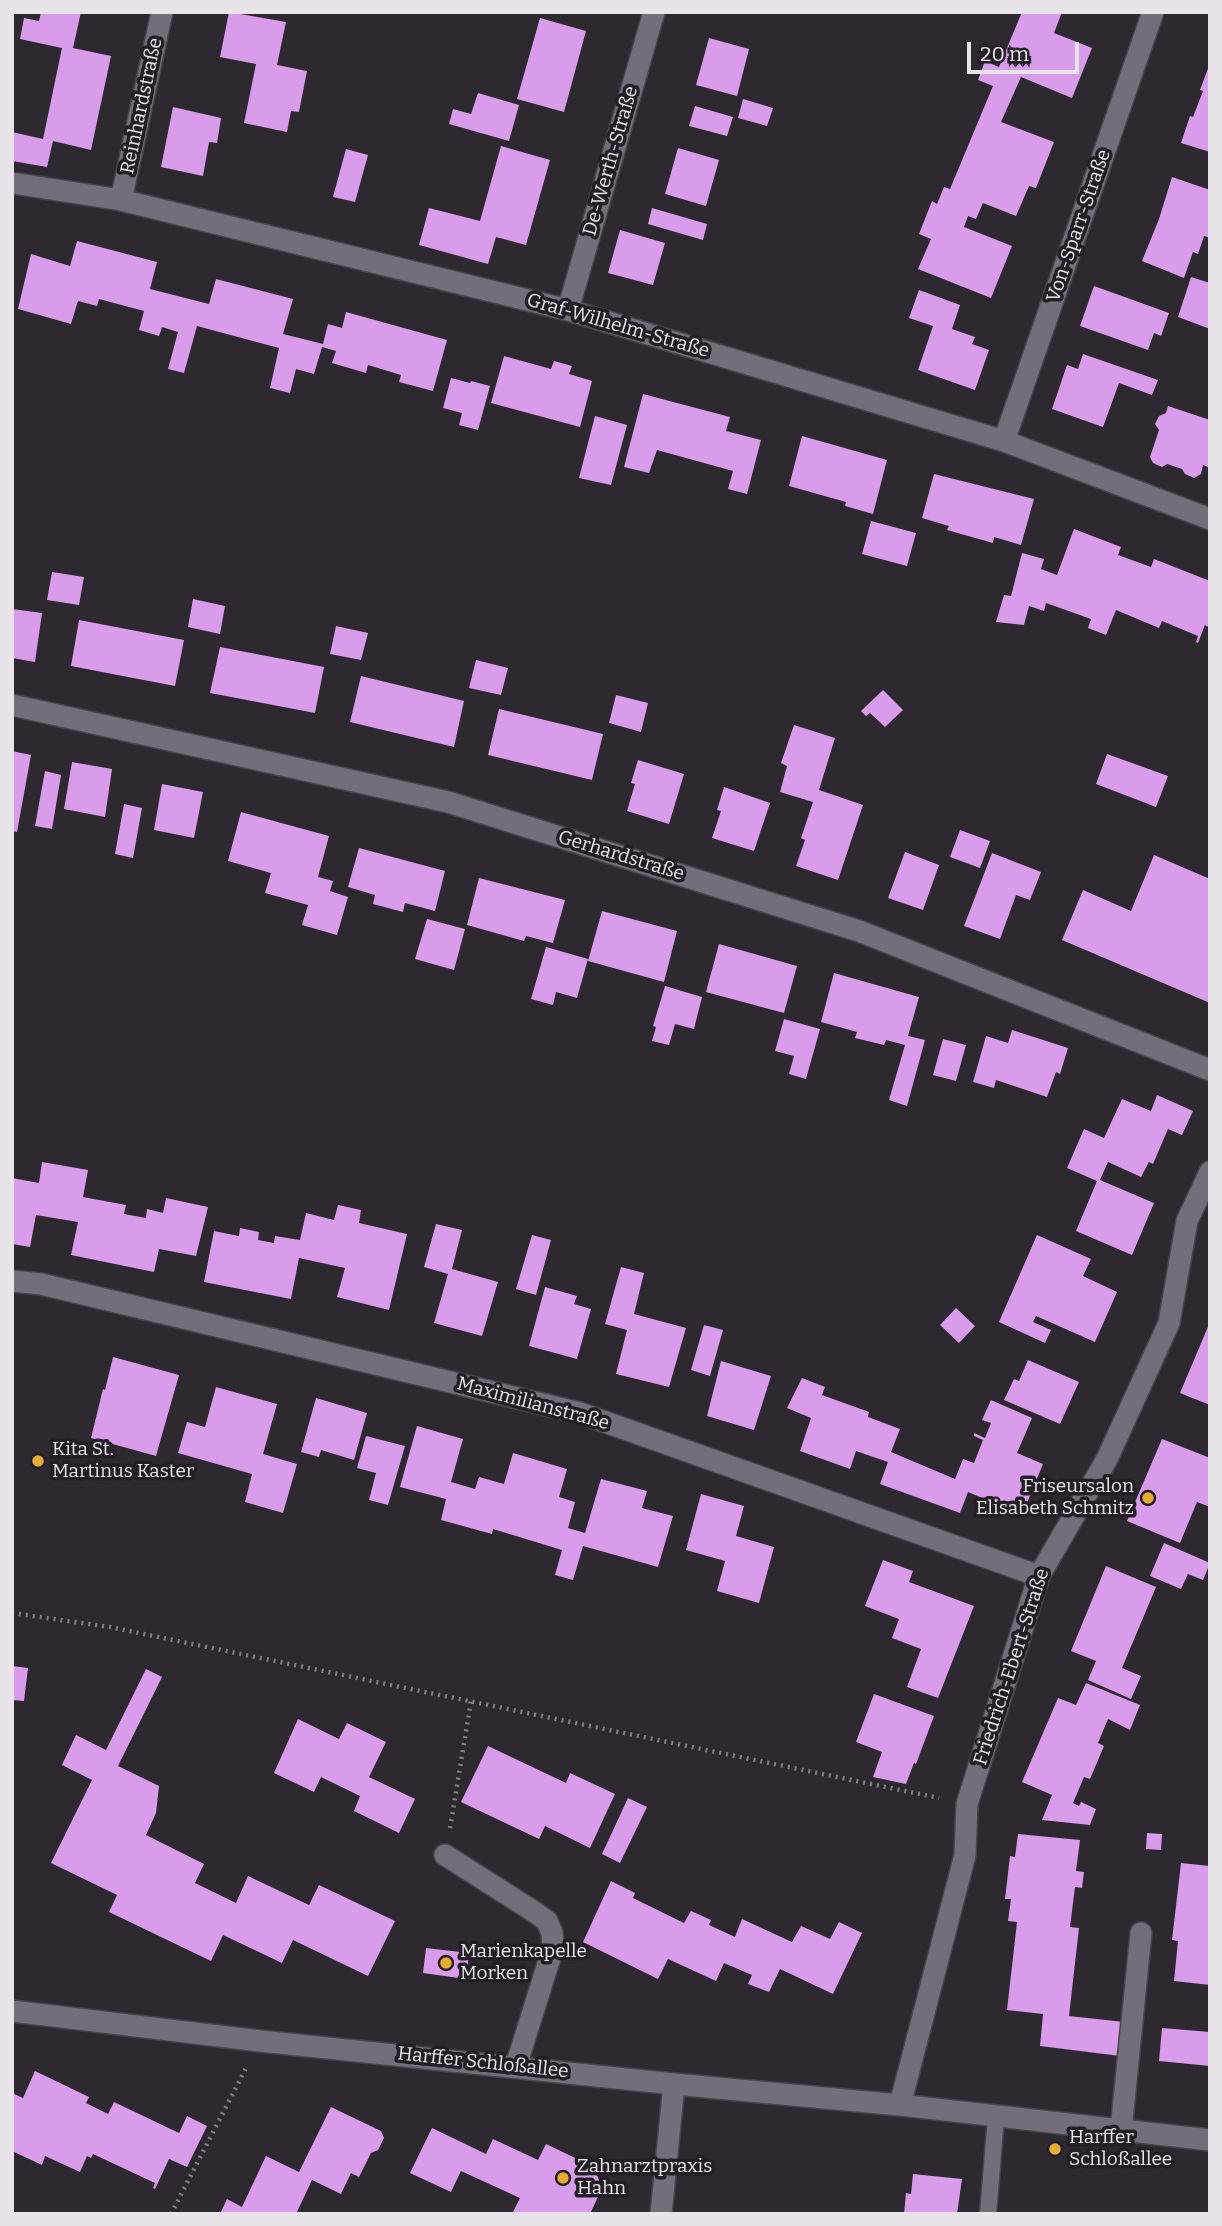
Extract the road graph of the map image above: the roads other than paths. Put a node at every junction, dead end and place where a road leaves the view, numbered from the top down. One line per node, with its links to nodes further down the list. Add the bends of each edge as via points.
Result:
1 (162, 12): 5 (street, Reinhardstraße)
2 (654, 12): 6 (street, De-Werth-Straße)
3 (1153, 12): 7 (street, Von-Sparr-Straße)
4 (12, 183): 5 (street, Graf-Wilhelm-Straße)
5 (121, 200): 6 (street, Graf-Wilhelm-Straße)
6 (568, 310): 7 (street, Graf-Wilhelm-Straße)
7 (1004, 440): 8 (street, Graf-Wilhelm-Straße)
8 (1210, 519)
9 (12, 705): 10 (street, Gerhardstraße, via 448,802 859,931)
10 (1210, 1070)
11 (1210, 1172): 13 (street, Friedrich-Ebert-Straße, via 1187,1221 1169,1323 1107,1459)
12 (12, 1281): 13 (street, Maximilianstraße, via 41,1284 580,1413)
13 (1039, 1576): 19 (street, Friedrich-Ebert-Straße, via 967,1804 965,1855)
14 (445, 1855): 17 (street, via 547,1921 552,1933 553,1948)
15 (1141, 1933): 21 (street)
16 (12, 2011): 17 (street, Harffer Schloßallee)
17 (516, 2066): 18 (street, Harffer Schloßallee)
18 (674, 2084): 19 (street, Harffer Schloßallee); 23 (street)
19 (900, 2105): 20 (street, Harffer Schloßallee)
20 (996, 2117): 21 (street, Harffer Schloßallee); 24 (lane)
21 (1121, 2130): 22 (street, Harffer Schloßallee)
22 (1210, 2140)
23 (661, 2214)
24 (988, 2214)

